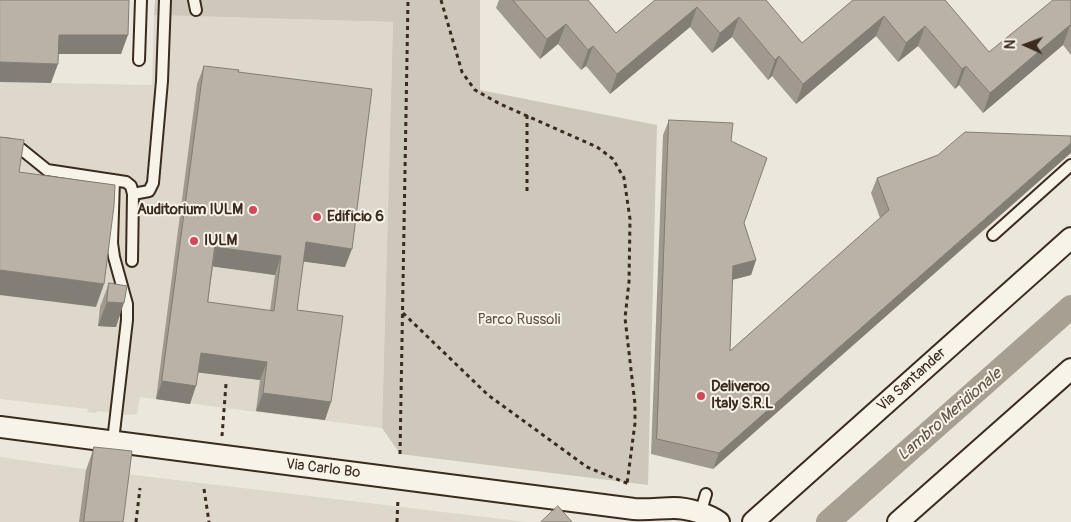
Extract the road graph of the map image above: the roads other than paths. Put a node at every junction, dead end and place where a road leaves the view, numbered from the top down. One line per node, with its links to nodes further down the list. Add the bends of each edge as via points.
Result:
1 (141, 0): 3 (lane)
2 (165, 0): 7 (lane, via 153,183 149,191)
3 (139, 60)
4 (0, 144): 6 (lane, via 21,149 47,170)
5 (1071, 165): 8 (lane)
6 (114, 180): 7 (lane, via 126,182); 13 (lane, via 112,243 127,304 127,320)
7 (133, 194): 10 (lane)
8 (993, 235)
9 (1071, 238): 19 (street, Via Santander)
10 (132, 261)
11 (1071, 369): 20 (street)
12 (0, 427): 13 (street, Via Carlo Bo)
13 (113, 442): 15 (street, Via Carlo Bo)
14 (706, 494): 16 (lane)
15 (646, 510): 16 (street, Via Carlo Bo, via 676,508); 17 (street, Via Carlo Bo)
16 (700, 514): 18 (street, Via Carlo Bo)
17 (663, 522)
18 (719, 522)
19 (753, 522)
20 (898, 522)

